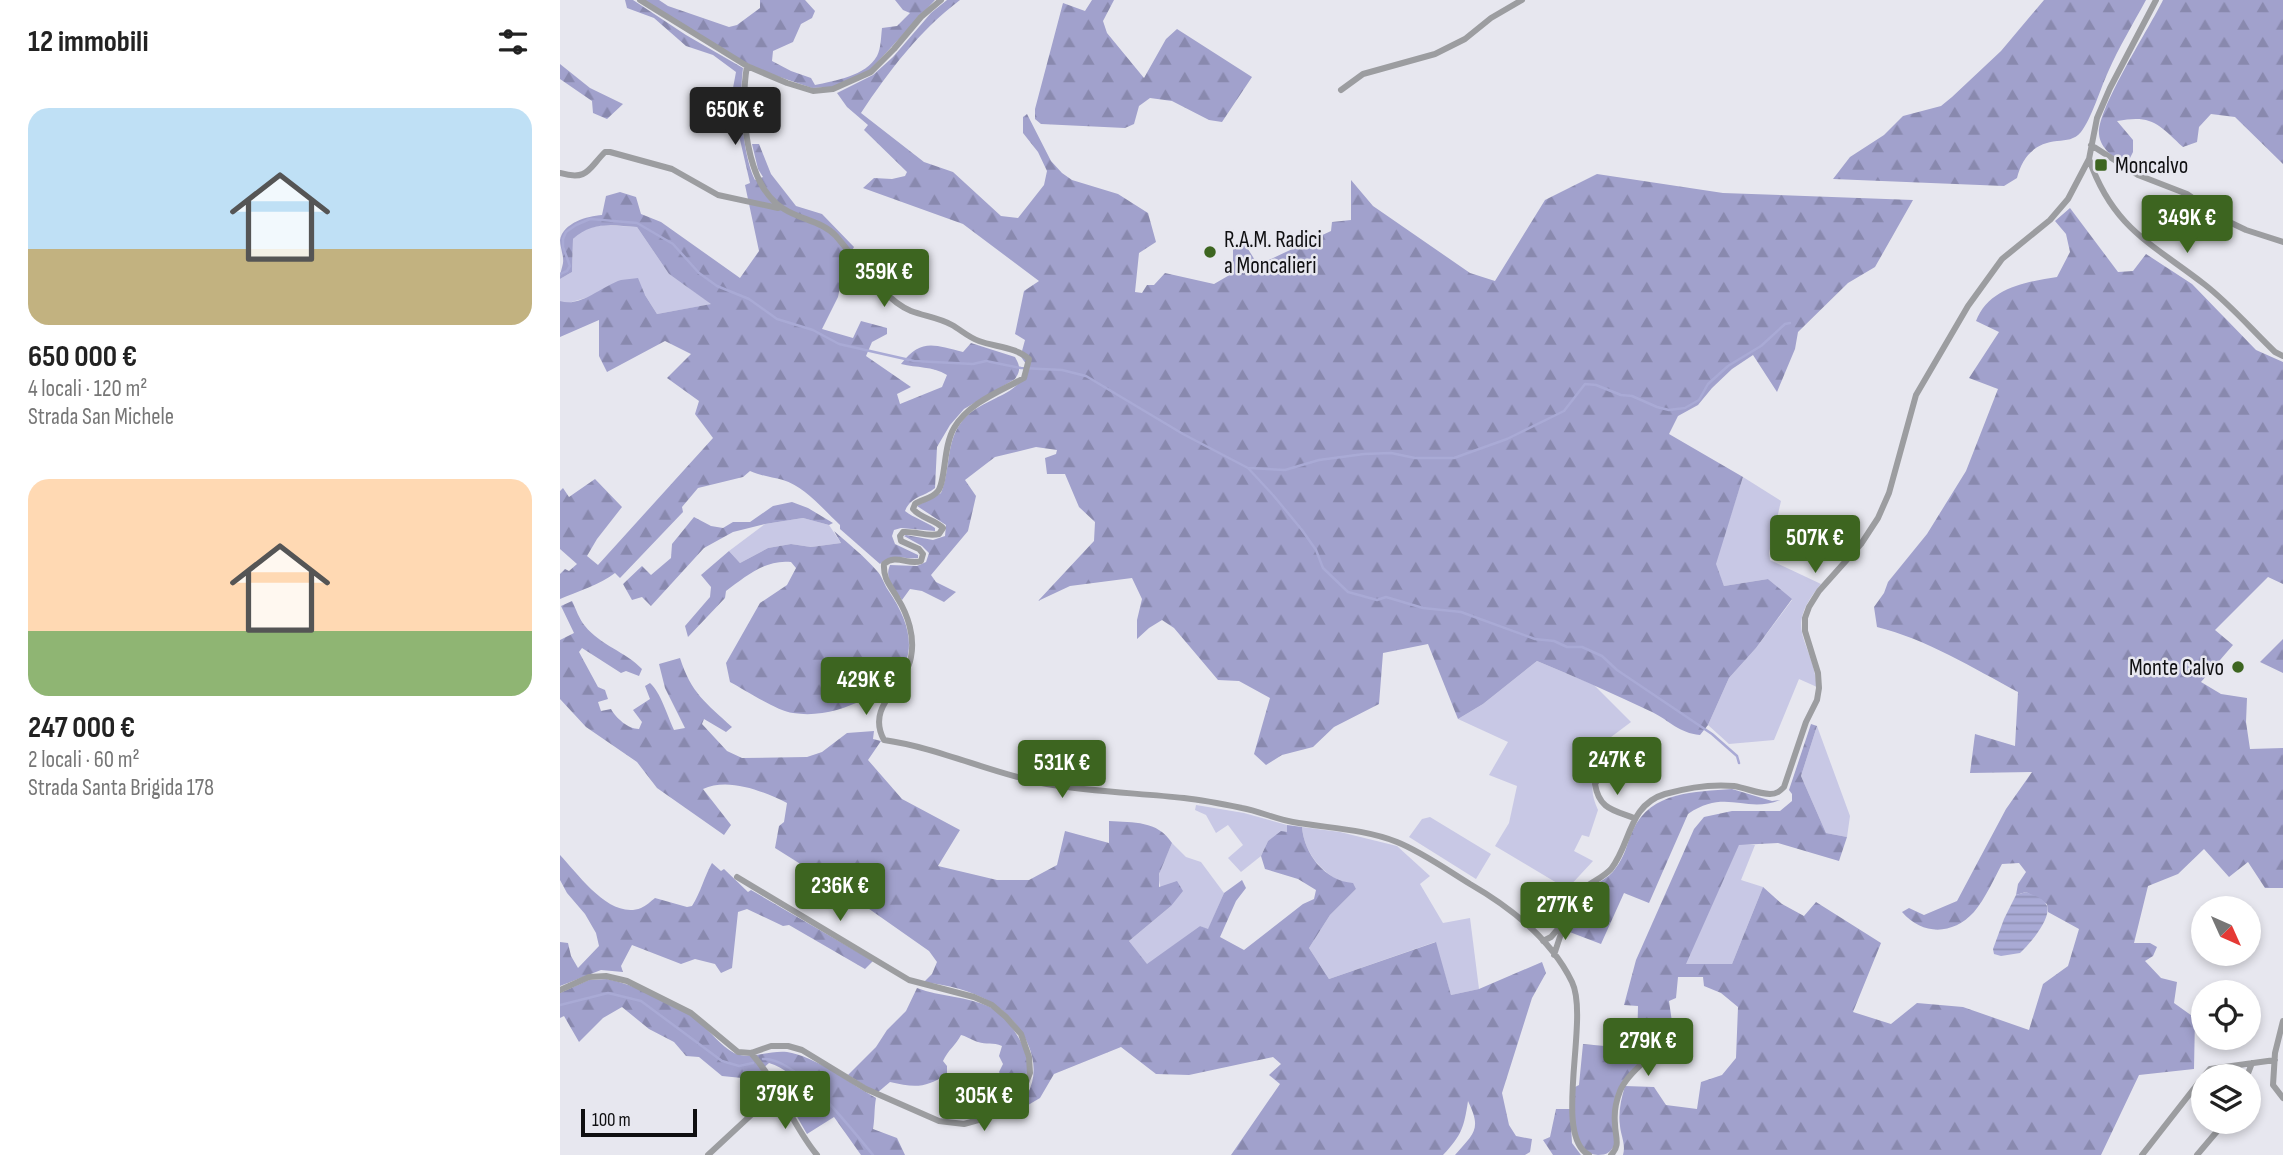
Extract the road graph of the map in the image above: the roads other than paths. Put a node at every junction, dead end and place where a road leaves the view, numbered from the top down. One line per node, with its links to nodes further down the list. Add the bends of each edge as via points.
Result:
1 (640, 0): 5 (street)
2 (941, 0): 5 (street, via 870,72 833,89 813,91)
3 (1522, 0): 6 (street, via 1436,54 1363,74)
4 (2156, 0): 7 (street, via 2110,88)
5 (747, 66): 10 (street, via 743,89 754,170)
6 (1341, 90)
7 (2091, 145): 8 (street); 11 (street, via 2138,175 2187,194 2221,218)
8 (2089, 159): 12 (street, via 2101,190 2137,235 2207,286); 14 (street, via 2068,199 2002,259 1964,312 1916,395 1878,518 1809,607 1805,631 1819,688 1784,787 1769,794 1732,786 1680,791 1657,797)
9 (560, 173): 10 (street, via 584,175 610,152 672,169 718,195)
10 (781, 208): 17 (street, via 834,234 902,306 1029,359 1026,375 979,404 954,427 938,491 913,509 943,528 930,536 911,531 900,536 901,541 919,549 921,561 896,559 884,564 885,580 900,601 913,641 908,668 881,711 886,741 912,744 1029,781 1184,798 1397,842 1496,898)
11 (2283, 242)
12 (2283, 356)
13 (1603, 771): 14 (street, via 1595,784 1597,798 1607,808)
14 (1634, 818): 16 (street, via 1619,857 1604,877 1580,892)
15 (737, 877): 22 (street, via 909,980 992,1005 1021,1034 1030,1073 1022,1093 1007,1107 964,1124 939,1121 894,1103 802,1050 771,1046)
16 (1569, 916): 17 (street); 18 (street)
17 (1542, 941): 18 (street)
18 (1554, 955): 30 (street, via 1572,981 1577,1000 1573,1121 1577,1143)
19 (560, 990): 22 (street, via 589,977 627,981 691,1013 738,1052)
20 (2283, 1021): 23 (street)
21 (1679, 1034): 33 (street, via 1623,1084 1615,1111 1618,1143)
22 (751, 1054): 26 (street)
23 (2275, 1060): 24 (street); 28 (street, via 2273,1085)
24 (2252, 1063): 25 (street)
25 (2245, 1064)
26 (778, 1090): 31 (street); 32 (street)
27 (2191, 1093): 34 (street)
28 (2283, 1098)
29 (2215, 1134): 35 (street)
30 (1586, 1154)
31 (708, 1155)
32 (817, 1155)
33 (1611, 1155)
34 (2142, 1155)
35 (2197, 1155)

